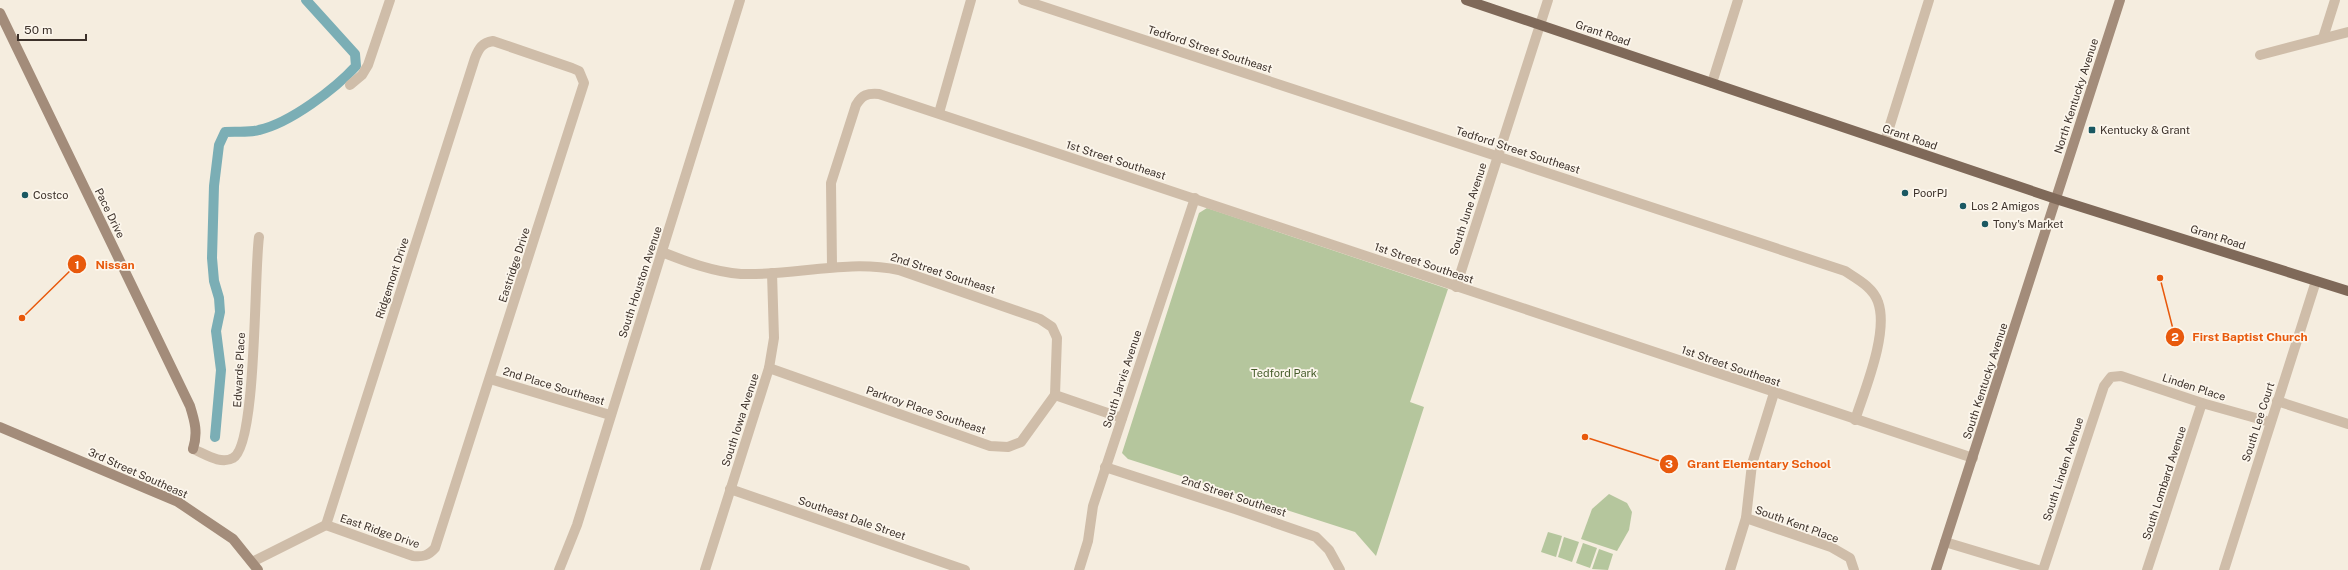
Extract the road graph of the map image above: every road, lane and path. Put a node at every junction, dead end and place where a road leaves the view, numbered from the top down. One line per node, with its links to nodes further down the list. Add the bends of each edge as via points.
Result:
1 (390, 0): 18 (street, via 368,65 362,75)
2 (740, 0): 25 (street, South Houston Avenue)
3 (971, 0): 19 (street)
4 (1023, 0): 21 (street, Tedford Street Southeast)
5 (1466, 0): 12 (main road, Grant Road)
6 (1548, 0): 12 (street, South June Avenue)
7 (1738, 0): 17 (street)
8 (1929, 0): 20 (street)
9 (2120, 0): 23 (street, North Kentucky Avenue)
10 (2335, 0): 14 (street)
11 (0, 13): 44 (street, Pace Drive, via 190,406 196,423 197,438)
12 (1540, 25): 17 (main road, Grant Road); 21 (street, South June Avenue)
13 (2348, 32): 14 (street)
14 (2323, 38): 16 (street)
15 (487, 42): 33 (street, Eastridge Drive, via 500,43 572,68 579,71 584,83); 49 (street, Ridgemont Drive, via 479,48 475,58)
16 (2260, 55)
17 (1712, 83): 20 (main road, Grant Road)
18 (350, 85)
19 (939, 113): 22 (street, 1st Street Southeast); 26 (street, 1st Street Southeast, via 888,96 867,94 856,105 831,183)
20 (1885, 141): 23 (main road, Grant Road)
21 (1498, 156): 29 (street, South June Avenue); 40 (street, Tedford Street Southeast, via 1845,271 1866,285 1878,301 1882,320 1879,340)
22 (1195, 198): 29 (street, 1st Street Southeast); 39 (street, South Jarvis Avenue)
23 (2056, 199): 28 (main road, Grant Road); 45 (street, South Kentucky Avenue)
24 (258, 237): 44 (street, Edwards Place, via 252,378 247,429 239,452 234,458 222,461)
25 (662, 252): 27 (street, 2nd Street Southeast, via 717,270 740,274); 38 (street, South Houston Avenue)
26 (832, 266): 27 (street, 2nd Street Southeast); 35 (street, 2nd Street Southeast, via 877,266 899,270 1040,319 1052,327 1057,338)
27 (772, 273): 31 (street, South Iowa Avenue, via 774,338)
28 (2316, 281): 30 (main road, Grant Road); 36 (street, South Lee Court)
29 (1456, 287): 34 (street, 1st Street Southeast)
30 (2348, 291)
31 (769, 368): 35 (street, Parkroy Place Southeast, via 990,446 1008,447 1021,442); 47 (street, South Iowa Avenue)
32 (2111, 377): 37 (street, Linden Place, via 2121,376); 62 (street, South Linden Avenue, via 2104,386)
33 (490, 379): 38 (street, 2nd Place Southeast); 51 (street, Eastridge Drive, via 435,548)
34 (1774, 393): 40 (street, 1st Street Southeast); 48 (street, via 1752,464)
35 (1055, 395): 39 (street)
36 (2277, 401): 41 (street, South Lee Court); 42 (street)
37 (2202, 403): 41 (street, Linden Place); 63 (street, South Lombard Avenue)
38 (610, 416): 53 (street, South Houston Avenue)
39 (1122, 418): 46 (street, South Jarvis Avenue)
40 (1855, 420): 45 (street, 1st Street Southeast)
41 (2270, 422): 64 (street, South Lee Court)
42 (2348, 424)
43 (0, 427): 52 (street, 3rd Street Southeast, via 178,502 233,539)
44 (193, 449)
45 (1973, 458): 50 (street, South Kentucky Avenue)
46 (1105, 467): 56 (street, South Jarvis Avenue, via 1093,506 1088,542); 57 (street, 2nd Street Southeast, via 1316,537 1329,550)
47 (730, 489): 54 (street, South Iowa Avenue); 55 (street, Southeast Dale Street)
48 (1746, 518): 58 (street); 59 (street, South Kent Place, via 1831,547 1850,558)
49 (326, 525): 51 (street, East Ridge Drive, via 412,556); 52 (street)
50 (1945, 542): 60 (street, South Kentucky Avenue); 61 (street)
51 (426, 555)
52 (255, 566)
53 (561, 570)
54 (705, 570)
55 (965, 570)
56 (1079, 570)
57 (1340, 570)
58 (1730, 570)
59 (1854, 570)
60 (1936, 570)
61 (2038, 570)
62 (2043, 570)
63 (2147, 570)
64 (2224, 570)

